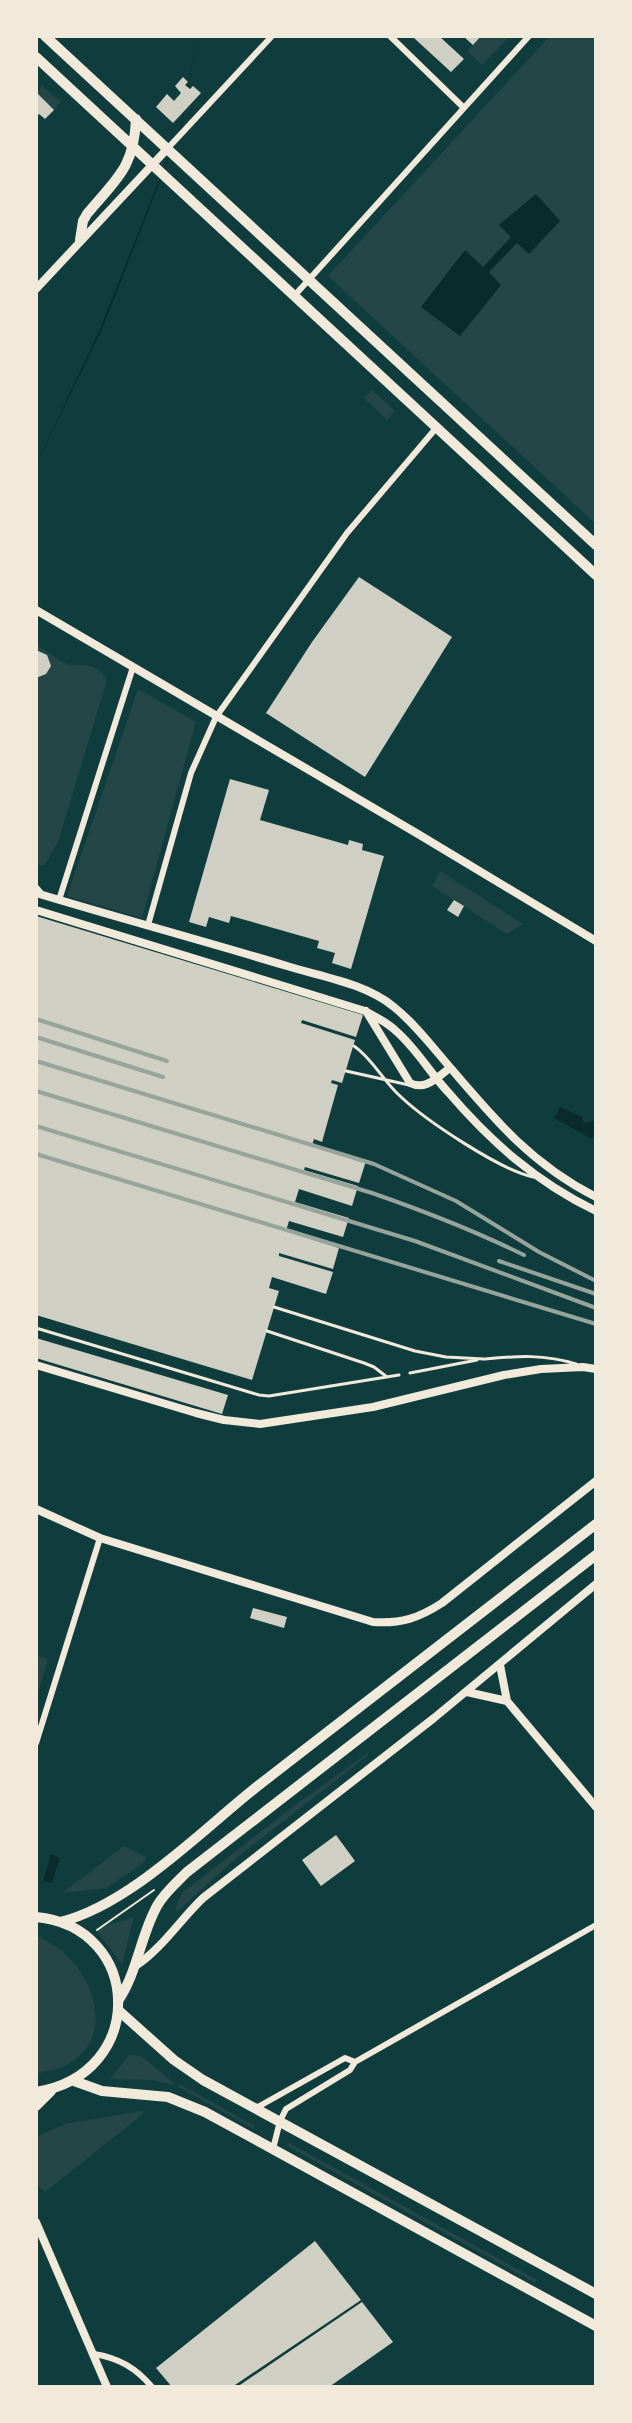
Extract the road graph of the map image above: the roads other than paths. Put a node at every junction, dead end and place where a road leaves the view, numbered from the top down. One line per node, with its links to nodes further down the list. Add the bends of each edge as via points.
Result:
1 (45, 36): 7 (main road)
2 (272, 36): 9 (street)
3 (390, 36): 6 (street)
4 (529, 36): 6 (street)
5 (36, 57): 8 (main road)
6 (463, 107): 12 (street)
7 (136, 119): 8 (main road); 9 (main road)
8 (133, 146): 10 (main road); 11 (main road, via 124,170 83,221)
9 (168, 148): 10 (street); 12 (main road)
10 (153, 164): 11 (street); 14 (main road)
11 (80, 240): 13 (street)
12 (310, 279): 14 (street); 16 (main road)
13 (36, 289)
14 (295, 295): 15 (main road)
15 (437, 427): 17 (main road); 20 (street, via 347,533)
16 (596, 545)
17 (596, 575)
18 (36, 610): 19 (street)
19 (133, 667): 20 (street); 24 (street)
20 (216, 717): 26 (street, via 191,773); 27 (street)
21 (36, 885): 23 (lane)
22 (36, 893): 23 (street)
23 (46, 896): 24 (street)
24 (59, 900): 26 (street)
25 (36, 910): 28 (street)
26 (148, 925): 30 (street, via 379,996)
27 (596, 941)
28 (365, 1011): 33 (street, via 403,1037); 34 (street)
29 (354, 1046): 32 (lane)
30 (450, 1068): 33 (street); 36 (street, via 538,1162)
31 (346, 1071): 32 (lane)
32 (385, 1079): 34 (lane); 35 (lane, via 430,1120 516,1172)
33 (435, 1079): 34 (street); 35 (street)
34 (414, 1086)
35 (537, 1178): 37 (street)
36 (596, 1197)
37 (596, 1211)
38 (274, 1307): 41 (lane, via 415,1351)
39 (36, 1328): 47 (lane, via 259,1395)
40 (267, 1331): 47 (lane, via 364,1363)
41 (484, 1359): 43 (lane, via 538,1355); 45 (lane)
42 (36, 1365): 43 (street, via 196,1413 260,1424 373,1407 516,1373)
43 (583, 1367): 44 (street)
44 (596, 1369)
45 (410, 1373)
46 (399, 1375): 47 (lane)
47 (387, 1377)
48 (596, 1481): 51 (street, via 425,1615 392,1624)
49 (36, 1509): 51 (street)
50 (596, 1524): 60 (main road, via 143,1879 106,1904)
51 (100, 1538): 57 (street)
52 (596, 1555): 62 (main road, via 178,1880 151,1918)
53 (596, 1584): 54 (street)
54 (500, 1665): 55 (street); 56 (street)
55 (467, 1692): 56 (street); 62 (street, via 203,1898)
56 (507, 1701): 58 (street)
57 (36, 1743)
58 (596, 1807)
59 (36, 1917): 60 (main road)
60 (60, 1922): 63 (main road, via 103,1954)
61 (596, 1925): 64 (street)
62 (137, 1965): 63 (main road)
63 (118, 2006): 65 (main road, via 115,2032 101,2058); 69 (main road, via 174,2060)
64 (355, 2062): 69 (street, via 345,2058); 70 (street, via 286,2109)
65 (74, 2081): 66 (main road); 71 (main road, via 102,2091 168,2097)
66 (53, 2089): 67 (main road); 68 (main road)
67 (36, 2092)
68 (36, 2106)
69 (255, 2108): 70 (main road)
70 (280, 2121): 71 (street); 73 (main road)
71 (273, 2150): 74 (main road)
72 (36, 2222): 75 (street)
73 (596, 2294)
74 (596, 2326)
75 (94, 2354): 76 (street); 77 (street, via 130,2366)
76 (107, 2387)
77 (152, 2387)

